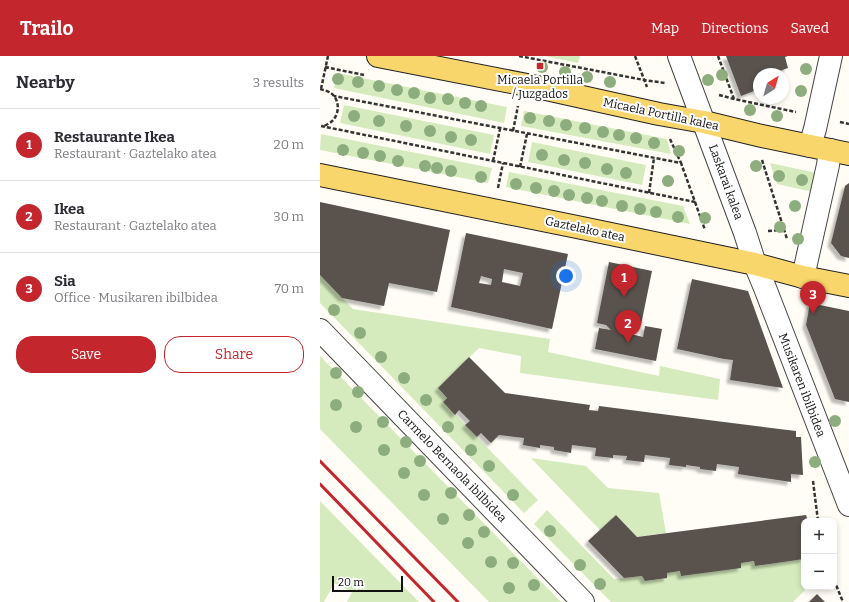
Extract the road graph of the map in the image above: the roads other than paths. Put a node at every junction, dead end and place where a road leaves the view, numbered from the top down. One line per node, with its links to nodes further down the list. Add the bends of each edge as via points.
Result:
1 (378, 56): 4 (main road, Micaela Portilla kalea)
2 (679, 56): 4 (street, Laskarai kalea)
3 (831, 56): 5 (street, via 815,129)
4 (704, 122): 5 (main road, Micaela Portilla kalea); 7 (street, Laskarai kalea)
5 (830, 150): 8 (street)
6 (320, 175): 7 (main road, Gaztelako atea)
7 (755, 264): 8 (main road, Gaztelako atea); 11 (street, Musikaren ibilbidea)
8 (803, 277): 9 (main road, Gaztelako atea)
9 (849, 286)
10 (320, 330): 12 (street, Carmelo Bernaola ibilbidea)
11 (849, 506)
12 (583, 602)

